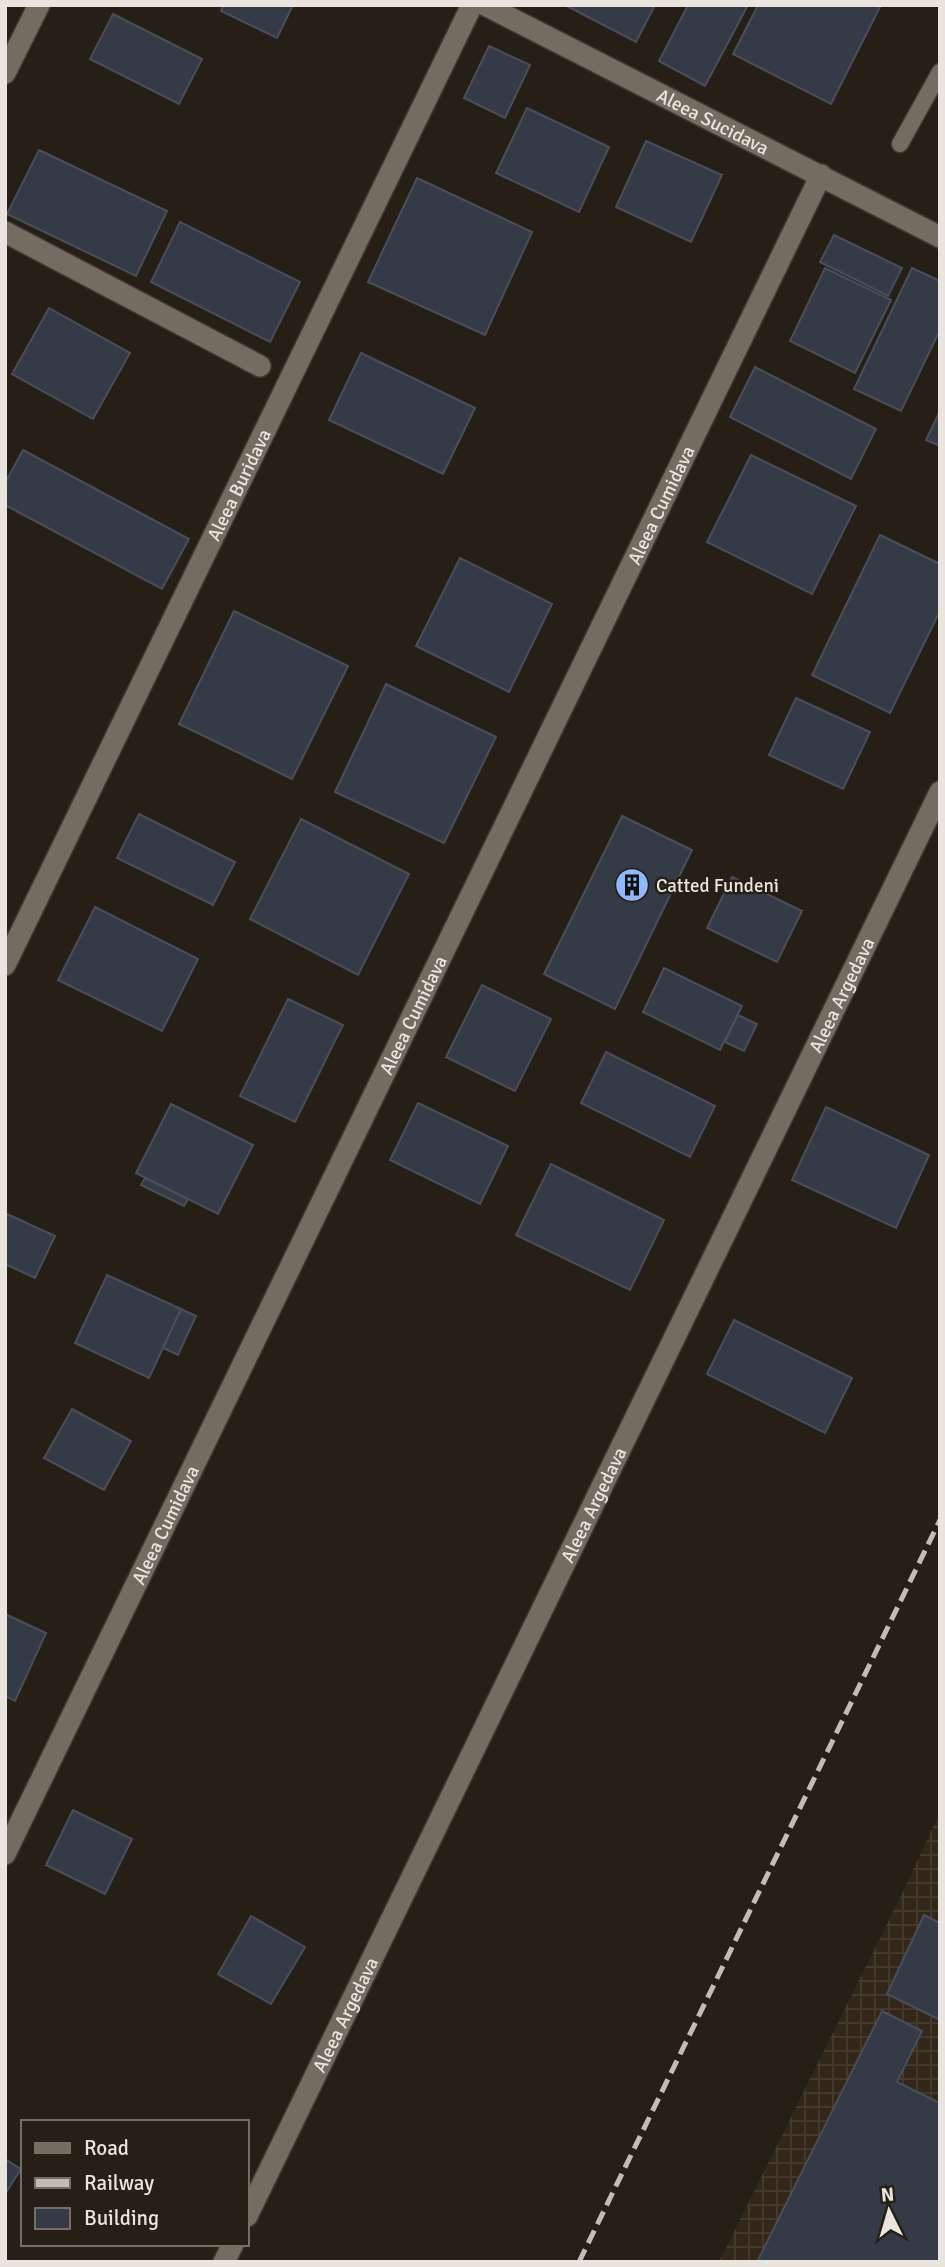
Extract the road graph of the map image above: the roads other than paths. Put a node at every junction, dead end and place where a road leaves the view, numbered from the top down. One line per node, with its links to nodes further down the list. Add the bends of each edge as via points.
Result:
1 (39, 5): 5 (street)
2 (472, 5): 12 (street, Aleea Buridava)
3 (485, 5): 7 (street, Aleea Sucidava)
4 (940, 72): 6 (lane)
5 (5, 74)
6 (900, 144)
7 (821, 175): 9 (street, Aleea Sucidava); 13 (street, Aleea Cumidava)
8 (5, 232): 10 (street)
9 (940, 237)
10 (260, 366)
11 (940, 792): 14 (street, Aleea Argedava)
12 (5, 965)
13 (5, 1854)
14 (248, 2214)
15 (232, 2246): 16 (street)
16 (225, 2262)

